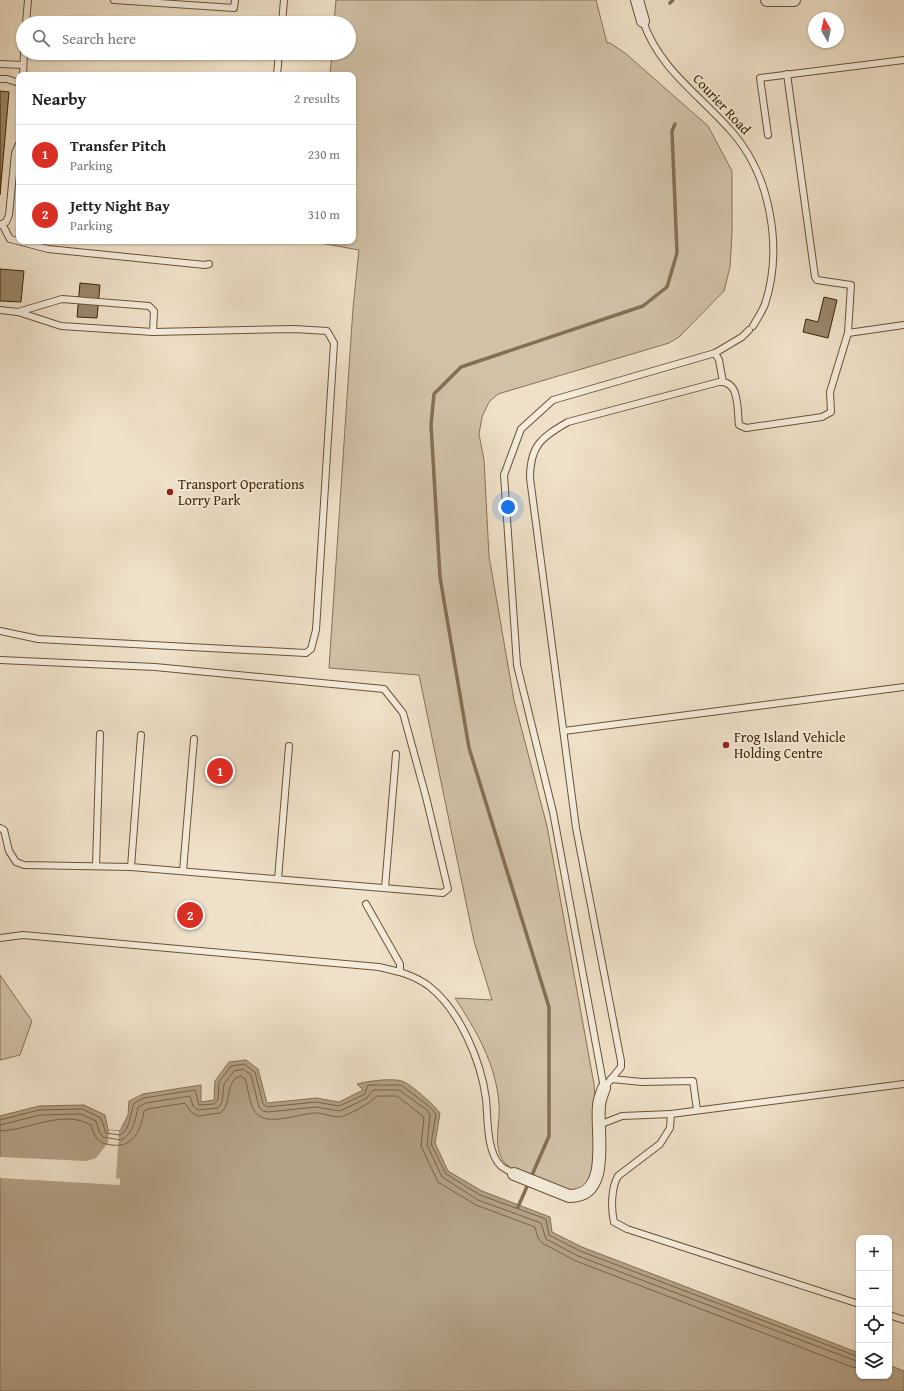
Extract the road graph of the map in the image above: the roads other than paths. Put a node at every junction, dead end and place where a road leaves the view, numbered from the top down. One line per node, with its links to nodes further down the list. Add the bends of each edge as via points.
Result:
1 (28, 0): 9 (lane)
2 (114, 0): 8 (lane)
3 (235, 0): 8 (lane, via 234,8)
4 (284, 0): 10 (lane)
5 (637, 0): 11 (street, Courier Road)
6 (767, 0): 7 (street)
7 (794, 0)
8 (189, 2)
9 (27, 16)
10 (283, 16)
11 (643, 21): 33 (lane, Courier Road, via 654,45 669,67 733,133 751,161 764,189 773,249 770,283 764,305 751,328 742,337)
12 (23, 60): 16 (lane)
13 (278, 60): 18 (lane)
14 (904, 60): 19 (lane)
15 (0, 64): 16 (lane)
16 (23, 65): 17 (lane)
17 (23, 72)
18 (277, 72)
19 (787, 74): 22 (lane, via 760,78); 32 (lane, via 815,277 817,280 851,285)
20 (0, 79): 21 (lane)
21 (16, 82)
22 (768, 135)
23 (16, 151): 24 (lane, via 9,215)
24 (1, 225): 25 (lane, via 10,239)
25 (16, 240)
26 (31, 244): 27 (lane, via 48,248)
27 (209, 264)
28 (0, 310): 29 (lane)
29 (18, 312): 31 (lane, via 60,326); 31 (lane, via 62,299 150,306 154,311)
30 (904, 325): 32 (lane)
31 (153, 332): 35 (lane, via 294,329 327,331 334,343 316,630 311,649 306,653 131,645 38,639)
32 (848, 333): 34 (lane, via 830,392 831,412 822,417 742,427 739,425 733,386)
33 (715, 353): 34 (lane); 53 (lane, via 554,400 521,429 504,475 517,664 553,812)
34 (723, 382): 38 (lane, via 705,384 568,422 548,433 533,452 530,478)
35 (0, 631)
36 (0, 660): 49 (lane, via 155,667 384,689 403,713 448,889 443,893)
37 (904, 687): 38 (lane)
38 (564, 731): 53 (lane, via 576,828 621,1060 621,1067)
39 (100, 734): 45 (lane)
40 (141, 735): 46 (lane)
41 (194, 739): 47 (lane)
42 (289, 746): 48 (lane)
43 (396, 754): 49 (lane)
44 (0, 828): 45 (lane, via 4,830 9,851 16,862 24,865)
45 (96, 866): 46 (lane)
46 (131, 867): 47 (lane)
47 (183, 871): 48 (lane)
48 (278, 880): 49 (lane)
49 (385, 888)
50 (366, 904): 52 (lane, via 400,964)
51 (0, 938): 52 (lane, via 23,935 379,967)
52 (400, 972): 58 (lane, via 430,987 469,1041 481,1072 495,1157 501,1166)
53 (607, 1084): 55 (lane, via 693,1082); 57 (street, via 599,1105)
54 (904, 1084): 55 (lane)
55 (697, 1110): 56 (lane)
56 (670, 1114): 57 (lane, via 622,1116); 59 (lane, via 670,1128 660,1144 615,1181 614,1222 627,1229)
57 (599, 1125): 58 (street, via 597,1174 593,1186 586,1193 569,1196)
58 (514, 1174)
59 (856, 1303)
60 (892, 1316): 61 (lane)
61 (904, 1320)

